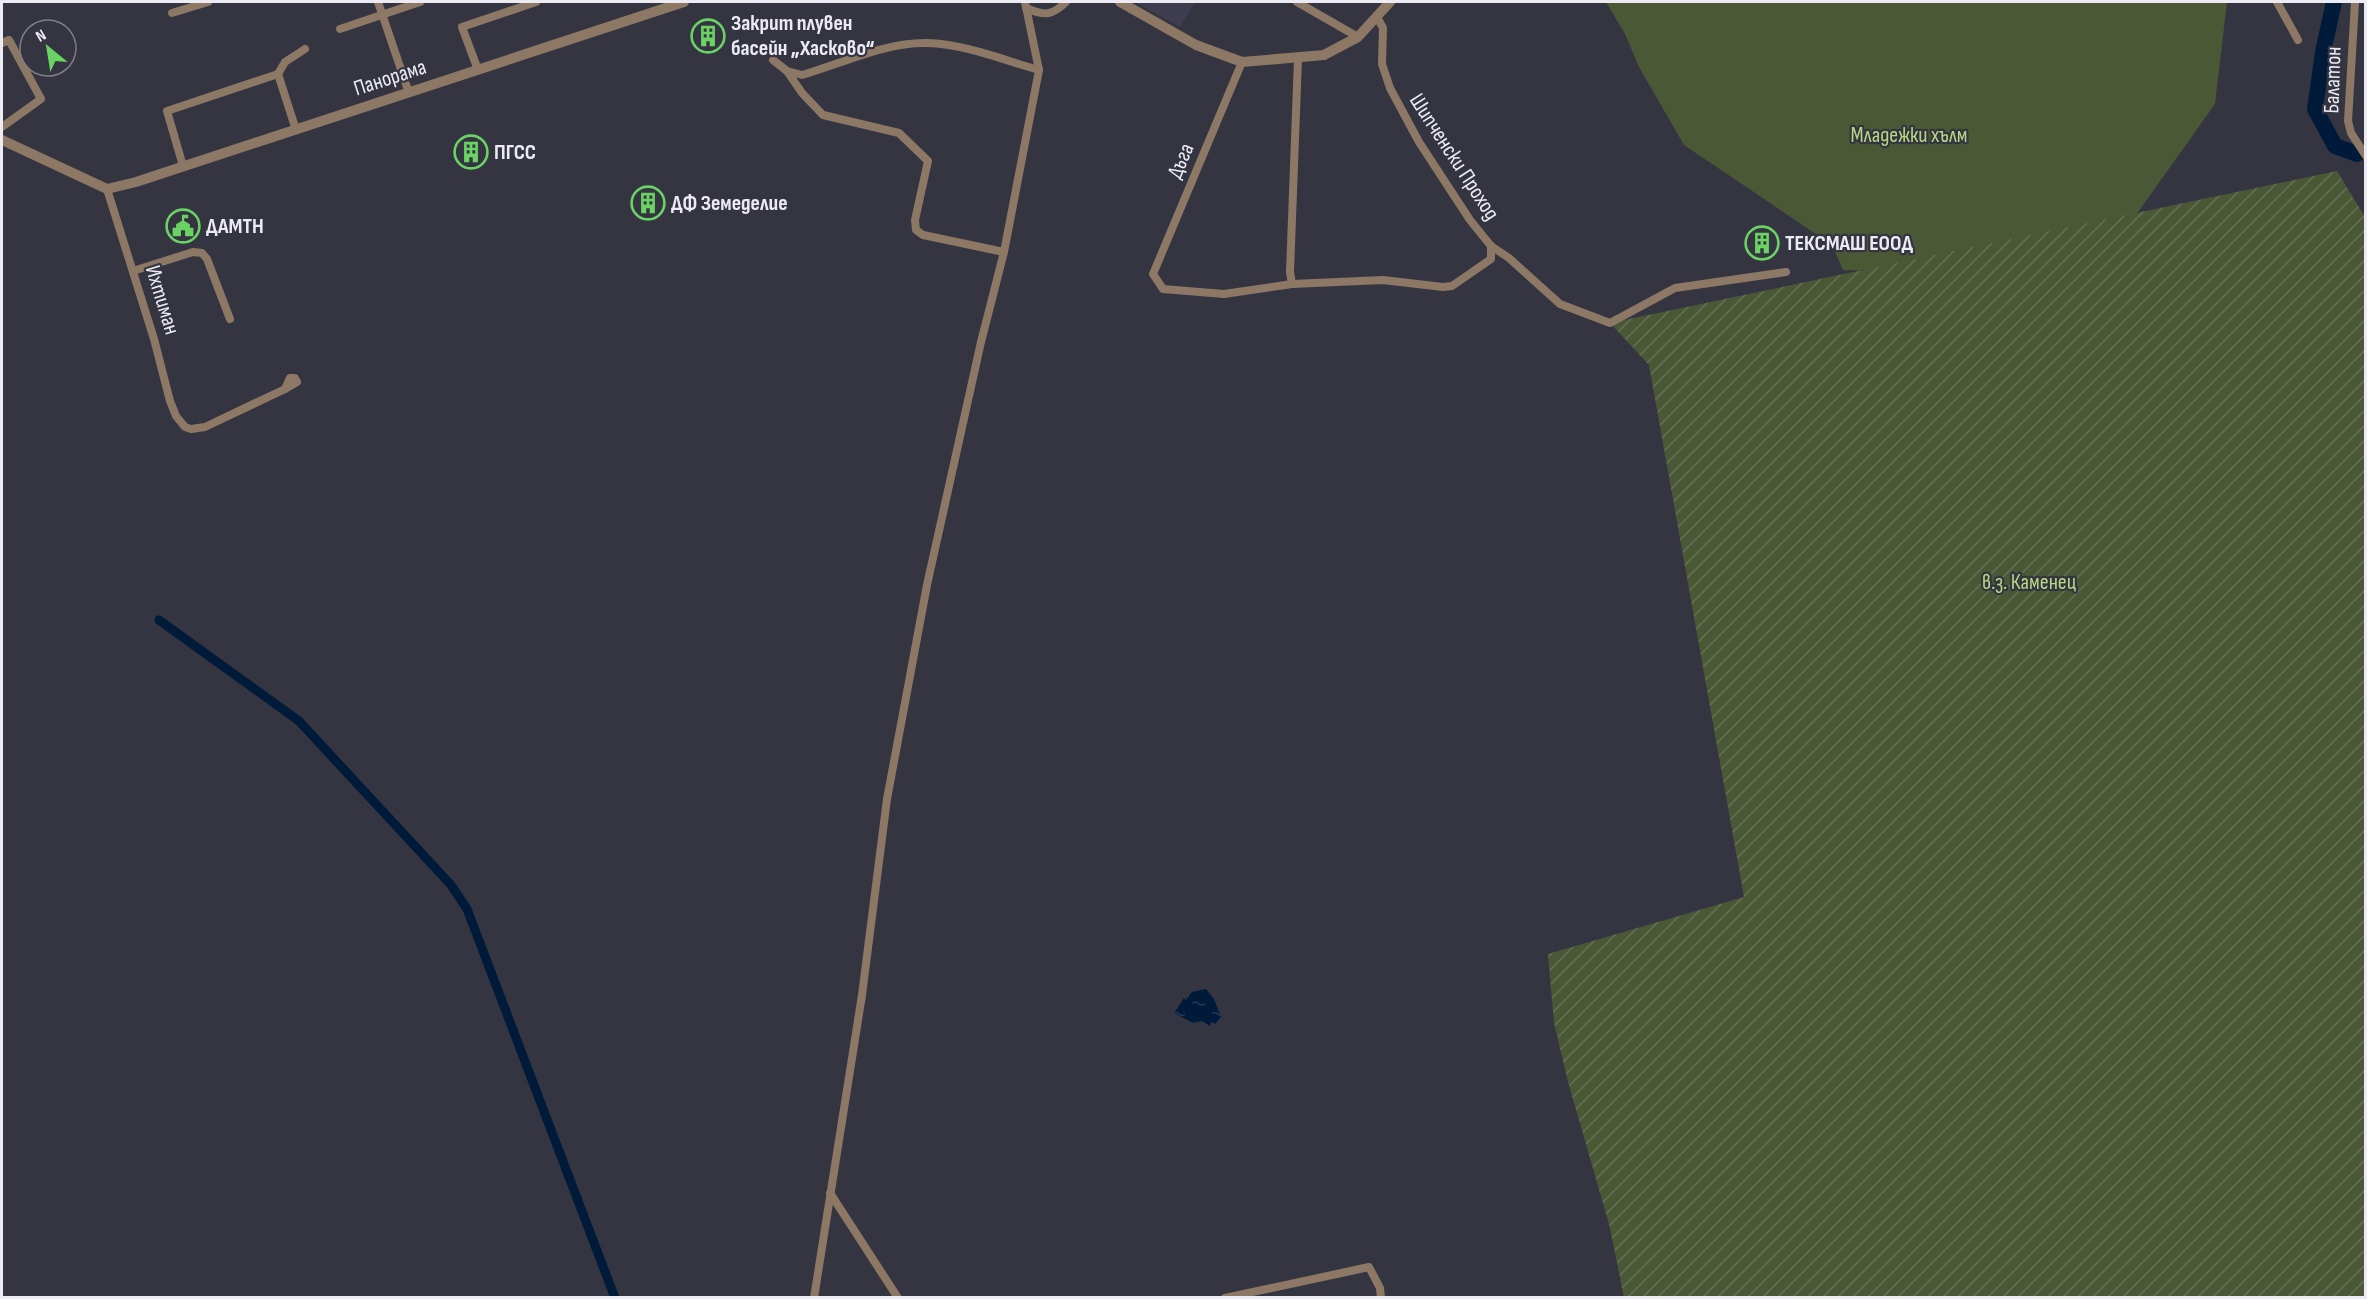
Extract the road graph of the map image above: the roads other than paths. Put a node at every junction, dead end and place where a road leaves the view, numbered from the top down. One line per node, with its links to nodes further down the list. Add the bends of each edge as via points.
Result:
1 (208, 2): 13 (street)
2 (378, 2): 14 (street)
3 (420, 2): 14 (street)
4 (536, 2): 24 (street, via 462,27)
5 (684, 2): 24 (street, Панорама)
6 (1066, 2): 12 (street, via 1055,12 1042,15)
7 (1120, 2): 23 (street, via 1196,45)
8 (1297, 2): 17 (street)
9 (1390, 2): 15 (street)
10 (2277, 2): 18 (street)
11 (2355, 2): 32 (street, Балатон, via 2348,121)
12 (1025, 5): 25 (street)
13 (172, 13)
14 (382, 15): 16 (street); 28 (street)
15 (1377, 17): 17 (street); 35 (street, Шипченски Проход, via 1383,28 1382,64 1399,107 1441,178)
16 (340, 29)
17 (1358, 37): 21 (street, via 1324,55)
18 (2298, 40)
19 (5, 42): 29 (street, via 41,99)
20 (305, 50): 27 (street, via 285,62)
21 (1298, 59): 23 (street); 39 (street)
22 (773, 60): 26 (street)
23 (1242, 62): 39 (street, Дъга, via 1153,274 1163,289 1224,294)
24 (478, 70): 28 (street, Панорама)
25 (1039, 70): 26 (street, via 955,46 926,43 893,47 802,75); 36 (street)
26 (787, 71): 36 (street, via 823,115 899,132 928,161 916,230 923,235)
27 (278, 75): 30 (street); 33 (street, via 167,111)
28 (409, 93): 30 (street, Панорама)
29 (2, 127)
30 (297, 130): 33 (street, Панорама)
31 (2, 140): 34 (street)
32 (2366, 156)
33 (183, 166): 34 (street, Панорама)
34 (107, 189): 37 (street, Ихтиман)
35 (1491, 246): 38 (street, Шипченски Проход, via 1560,304 1610,323 1675,288); 39 (street, via 1491,259 1452,286 1383,280)
36 (1004, 252): 42 (street, via 912,664 887,799 862,995)
37 (133, 271): 40 (street, via 193,252 202,253); 41 (street, Ихтиман, via 170,401 185,427 205,427)
38 (1786, 272)
39 (1292, 284)
40 (230, 319)
41 (285, 389)
42 (830, 1193): 43 (street); 44 (street)
43 (814, 1298)
44 (898, 1298)
45 (1225, 1298): 46 (street, via 1369,1267)
46 (1381, 1298)

